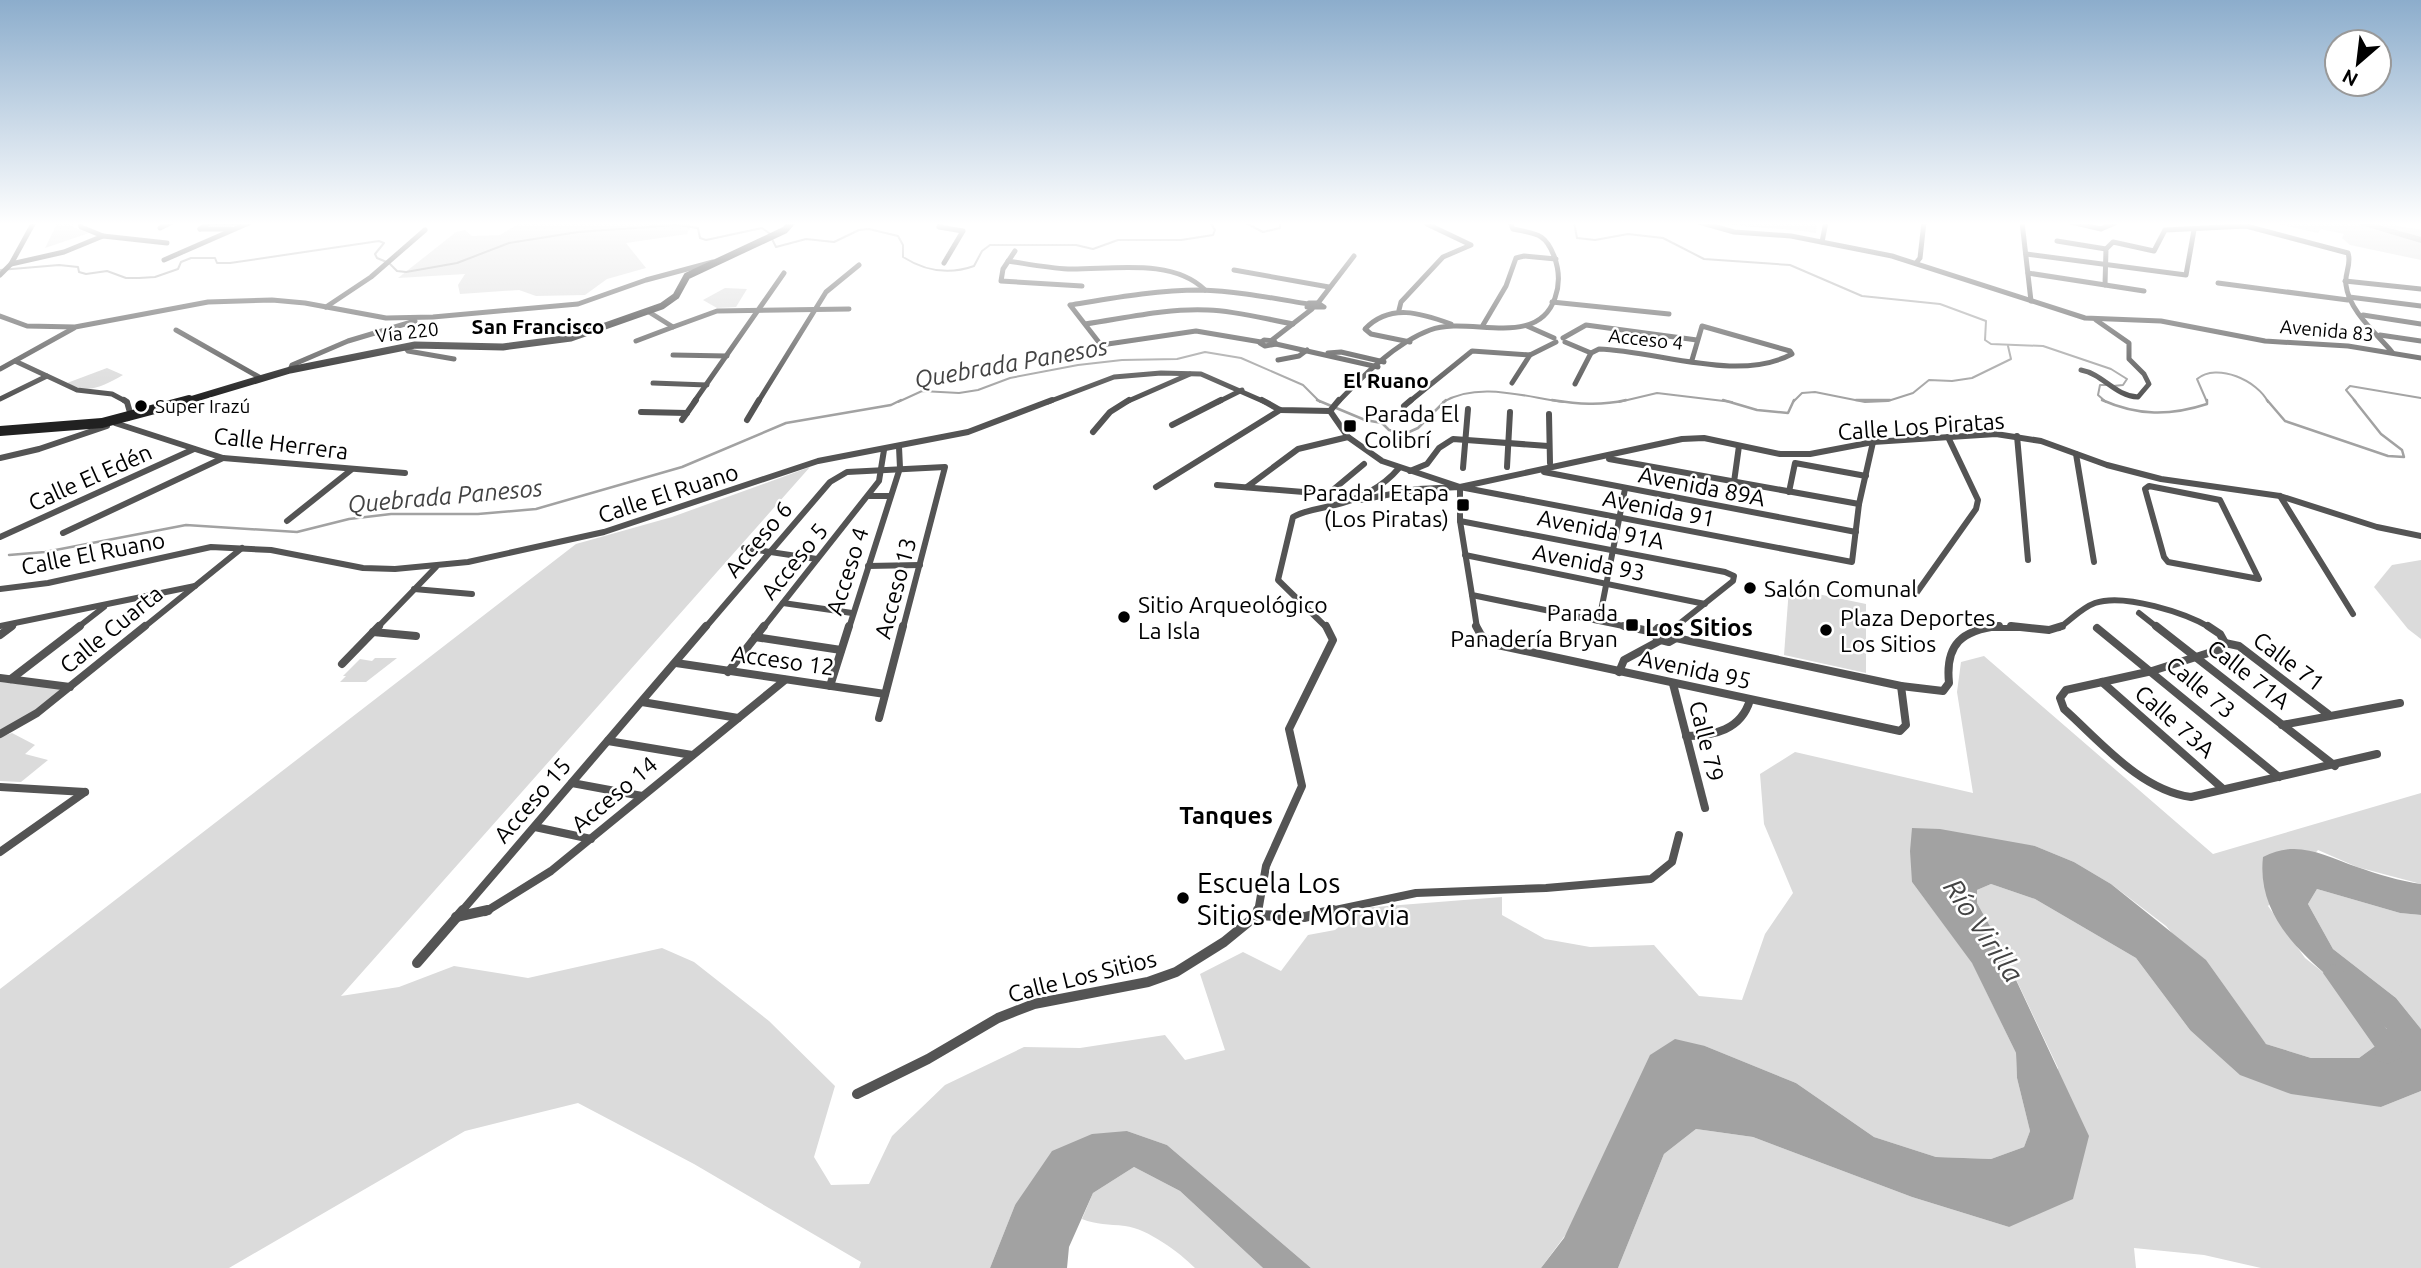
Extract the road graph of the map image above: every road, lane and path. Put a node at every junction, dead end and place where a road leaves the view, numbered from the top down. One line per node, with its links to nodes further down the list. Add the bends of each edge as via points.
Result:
1 (362, 281): 30 (street)
2 (643, 281): 40 (street, via 578,304)
3 (683, 281): 36 (main road, Vía 220, via 670,301)
4 (778, 281): 34 (street)
5 (840, 281): 32 (street)
6 (1004, 281): 21 (street)
7 (1193, 281): 24 (street)
8 (1296, 281): 22 (street)
9 (1334, 281): 22 (street)
10 (1420, 281): 35 (street)
11 (1510, 281): 47 (street)
12 (1560, 281): 28 (street)
13 (1971, 281): 27 (street, Avenida 83)
14 (2029, 281): 27 (street)
15 (2080, 281): 20 (street)
16 (2105, 281): 20 (street)
17 (2345, 281): 26 (street)
18 (2347, 281): 23 (street)
19 (2218, 283): 26 (street)
20 (2105, 285): 25 (street)
21 (1082, 286)
22 (1329, 287): 31 (street, via 1318,303 1323,308)
23 (2421, 289)
24 (1205, 290): 31 (street); 42 (street, via 1149,292 1070,305)
25 (2144, 291)
26 (2349, 298): 29 (street); 38 (street)
27 (2031, 301): 41 (street, Avenida 83)
28 (1552, 302): 37 (street); 45 (street, via 1537,320)
29 (2421, 306)
30 (326, 307): 40 (street, via 386,318); 48 (street, via 283,301 208,302)
31 (1310, 307): 43 (street)
32 (816, 309): 33 (street); 34 (street); 95 (street)
33 (849, 309)
34 (759, 310): 49 (street, via 710,312); 66 (street)
35 (1399, 310): 46 (street); 56 (street, via 1365,329)
36 (649, 312): 49 (street); 59 (main road, Vía 220, via 542,344)
37 (1669, 314)
38 (2363, 315): 44 (street); 51 (street)
39 (0, 316): 48 (street, via 27,326)
40 (433, 317): 75 (street, via 348,341 292,365)
41 (2096, 320): 61 (street, Avenida 83, via 2161,321 2265,341); 76 (street, via 2129,344 2129,359 2149,384 2138,397 2130,397)
42 (1085, 324): 43 (street, via 1205,310); 58 (street, via 1101,345 1196,331)
43 (1293, 324): 58 (street)
44 (2421, 324)
45 (1526, 325): 47 (street); 52 (street)
46 (1455, 326): 47 (street); 56 (street, via 1427,330)
47 (1483, 326)
48 (75, 327): 70 (street)
49 (673, 327): 55 (street)
50 (176, 330): 79 (street)
51 (2380, 335): 57 (street); 61 (street)
52 (1555, 340): 53 (street); 65 (street)
53 (1564, 340): 54 (street, via 1586,325); 62 (street)
54 (1697, 340): 71 (street); 71 (street, via 1702,326 1709,326 1792,354 1780,363 1753,366)
55 (636, 341)
56 (1410, 341): 72 (street)
57 (2421, 341)
58 (1274, 342): 60 (street)
59 (405, 347): 68 (street); 75 (main road, Vía 220)
60 (1307, 350): 63 (street); 69 (street)
61 (2392, 352): 67 (street, Avenida 83)
62 (1591, 353): 71 (street, Acceso 4, via 1608,348); 82 (street, Acceso 4)
63 (1324, 354): 72 (street, via 1340,352); 73 (street)
64 (673, 355): 66 (street)
65 (1530, 355): 81 (street); 86 (street, via 1472,351)
66 (727, 356): 83 (street)
67 (2421, 358)
68 (454, 359)
69 (1278, 359)
70 (15, 360): 74 (street); 78 (street)
71 (1692, 360)
72 (1384, 362): 73 (street)
73 (1378, 367): 89 (street)
74 (0, 369)
75 (290, 370): 79 (main road, Vía 220)
76 (2081, 370)
77 (1193, 373): 84 (street, Calle El Ruano); 101 (street, via 1117,407 1100,419); 111 (street, Calle El Ruano, via 1114,377 988,426)
78 (47, 376): 85 (street); 94 (street, via 77,390 118,396 127,402)
79 (260, 377): 94 (main road, Vía 220)
80 (653, 383): 83 (street)
81 (1512, 383)
82 (1575, 384)
83 (707, 385): 92 (street)
84 (1242, 390): 88 (street, Calle El Ruano); 98 (street)
85 (0, 399)
86 (1404, 406)
87 (1468, 409): 106 (street)
88 (1280, 410): 89 (street, Calle El Ruano); 134 (street)
89 (1330, 411): 103 (street)
90 (641, 412): 92 (street)
91 (1510, 412): 107 (street)
92 (687, 413): 96 (street)
93 (1549, 414): 109 (street)
94 (131, 416): 97 (street); 99 (main road, Vía 220)
95 (747, 420)
96 (682, 421)
97 (115, 423): 105 (street); 112 (street, Calle Herrera)
98 (1172, 425)
99 (77, 427): 100 (main road, Vía 220); 105 (street, via 80,432)
100 (0, 431)
101 (1093, 432)
102 (2017, 436): 104 (street, Calle Los Piratas); 114 (street, Calle Los Piratas); 158 (street)
103 (1349, 437): 123 (street); 136 (street, via 1298,449)
104 (1948, 437): 108 (street, Calle Los Piratas); 168 (street, via 1978,500)
105 (72, 438): 115 (street)
106 (1465, 439): 107 (street); 124 (street); 127 (street, via 1448,441 1427,464)
107 (1507, 442): 109 (street); 121 (street)
108 (1873, 442): 110 (street, Calle Los Piratas, via 1810,454); 130 (street)
109 (1548, 446): 118 (street)
110 (1739, 446): 117 (street, Calle Los Piratas, via 1703,438 1682,439); 132 (street)
111 (899, 447): 113 (street, Calle El Ruano); 122 (street)
112 (194, 449): 116 (street, Calle Herrera); 151 (street, Calle El Edén)
113 (884, 450): 126 (street); 161 (street, Calle El Ruano, via 800,466 604,532)
114 (2076, 454): 131 (street, Calle Los Piratas); 159 (street)
115 (0, 458)
116 (223, 458): 125 (street, Calle Herrera); 149 (street)
117 (1604, 458): 129 (street, Calle Los Piratas); 132 (street)
118 (1550, 463)
119 (1364, 464): 136 (street, via 1328,494)
120 (945, 467): 122 (street, Acceso 6); 160 (street, Acceso 13)
121 (1507, 467)
122 (900, 468): 126 (street, Acceso 6); 141 (street, Acceso 4)
123 (1399, 468): 127 (street); 143 (street, via 1382,485)
124 (1463, 468)
125 (351, 469): 128 (street, Calle Herrera); 146 (street)
126 (883, 469): 140 (street, Acceso 5); 155 (street, Acceso 6, via 847,472 834,478)
127 (1409, 471): 135 (street)
128 (405, 472)
129 (1542, 472): 135 (street, Calle Los Piratas); 138 (street, Avenida 89A)
130 (1866, 476): 139 (street, via 1795,463); 144 (street)
131 (2161, 479): 137 (street); 142 (street, Calle Los Piratas)
132 (1734, 482): 139 (street)
133 (1217, 485): 136 (street)
134 (1156, 487)
135 (1460, 487): 143 (street, via 1394,492); 145 (street, Avenida 91); 147 (street)
136 (1247, 488)
137 (2166, 488): 137 (street, via 2213,496 2224,504 2259,579 2168,562 2145,489)
138 (1625, 489): 145 (street); 148 (street, Avenida 89A)
139 (1789, 492): 144 (street)
140 (869, 496): 141 (street); 157 (street, Acceso 5)
141 (890, 496): 162 (street, Acceso 4)
142 (2280, 496): 150 (street, Calle Los Piratas); 175 (street)
143 (1339, 504): 227 (street, via 1294,515 1279,572 1279,582 1319,619 1333,640 1289,729 1302,786 1266,866)
144 (1859, 504): 148 (street)
145 (1619, 518): 148 (street, Avenida 91, via 1852,562); 154 (street)
146 (287, 521)
147 (1460, 521): 154 (street, Avenida 91A); 156 (street)
148 (1856, 532)
149 (63, 533)
150 (2421, 536)
151 (0, 537)
152 (243, 548): 161 (street, Calle El Ruano, via 363,568); 164 (street, Calle Cuarta); 165 (street, Calle El Ruano, via 202,549)
153 (744, 548): 155 (street)
154 (1613, 549): 163 (street); 171 (street, Avenida 91A, via 1734,576)
155 (770, 552): 157 (street); 190 (street, Acceso 6)
156 (1465, 555): 163 (street, Avenida 93); 169 (street)
157 (817, 559): 170 (street, Acceso 5)
158 (2028, 560)
159 (2094, 562)
160 (920, 565): 162 (street); 203 (street, Acceso 13)
161 (436, 566): 166 (street)
162 (868, 566): 173 (street, Acceso 4)
163 (1607, 583): 171 (street, Avenida 93); 176 (street)
164 (195, 586): 172 (street); 202 (street, Calle Cuarta)
165 (0, 589)
166 (414, 589): 167 (street); 180 (street)
167 (472, 594)
168 (1915, 594)
169 (1472, 595): 176 (street); 194 (street, Avenida 95, via 1475,629 1483,640)
170 (783, 603): 173 (street); 185 (street, Acceso 5)
171 (1705, 604): 182 (street)
172 (107, 605): 177 (street); 196 (street)
173 (852, 613): 188 (street, Acceso 4)
174 (2139, 613): 189 (street, Calle 71A)
175 (2353, 614)
176 (1599, 621): 181 (street)
177 (14, 624): 178 (street); 183 (street)
178 (0, 626)
179 (2097, 628): 192 (street, Calle 73)
180 (373, 632): 184 (street); 191 (street)
181 (1654, 632): 182 (street, via 1662,628); 186 (street)
182 (1674, 634): 186 (street, via 1669,642); 201 (street)
183 (0, 635)
184 (416, 636)
185 (755, 637): 188 (street); 193 (street, Acceso 5)
186 (1661, 640): 194 (street, via 1624,660)
187 (2225, 643): 189 (street, via 2221,649); 201 (street, Calle 71, via 2225,636 2200,620 2106,600 2076,612 2052,630 1985,626 1959,639 1950,650 1945,665 1949,683 1943,691); 207 (street, Calle 71, via 2239,646)
188 (841, 650): 200 (street, Acceso 4)
189 (2194, 656): 192 (street); 210 (street, Calle 71A)
190 (676, 663): 193 (street, Acceso 12); 205 (street, Acceso 15)
191 (342, 664)
192 (2152, 671): 198 (street); 217 (street, Calle 73)
193 (728, 672): 197 (street, Acceso 12)
194 (1619, 672): 199 (street, Avenida 95)
195 (0, 678): 196 (street)
196 (11, 680): 202 (street)
197 (785, 680): 200 (street, Acceso 12); 208 (street, Acceso 14)
198 (2102, 682): 220 (street, Calle 73A); 220 (street, via 2066,690 2060,698 2064,709 2157,789 2182,797)
199 (1673, 684): 204 (street, Avenida 95); 212 (street, Calle 79)
200 (830, 686): 203 (street, Acceso 12)
201 (1901, 686): 204 (street, Avenida 95, via 1906,725 1900,731)
202 (70, 687): 211 (street, Calle Cuarta)
203 (885, 694): 209 (street, Acceso 13)
204 (1750, 701): 212 (street, via 1745,716 1732,726 1710,735)
205 (642, 702): 208 (street); 213 (street, Acceso 15)
206 (2400, 702): 207 (street)
207 (2328, 714): 210 (street)
208 (738, 718): 215 (street, Acceso 14)
209 (879, 718)
210 (2282, 725): 216 (street, Calle 71A)
211 (0, 734)
212 (1686, 736): 222 (street, Calle 79)
213 (608, 741): 215 (street); 218 (street, Acceso 15)
214 (2377, 754): 216 (street)
215 (692, 755): 221 (street, Acceso 14)
216 (2335, 766): 217 (street)
217 (2279, 777): 220 (street)
218 (572, 783): 221 (street); 223 (street, Acceso 15)
219 (0, 787): 226 (street, via 85,792)
220 (2222, 788)
221 (642, 796): 225 (street, Acceso 14)
222 (1704, 808)
223 (535, 827): 225 (street); 228 (street, Acceso 15)
224 (1679, 835): 227 (street, via 1672,862 1651,879 1416,893 1305,917)
225 (591, 839): 228 (street, Acceso 14, via 551,871 494,906 470,917)
226 (0, 852)
227 (1257, 915): 230 (street, Calle Los Sitios, via 1176,972 1034,1004 998,1018)
228 (456, 917): 229 (street, Acceso 15)
229 (417, 963)
230 (857, 1094)

